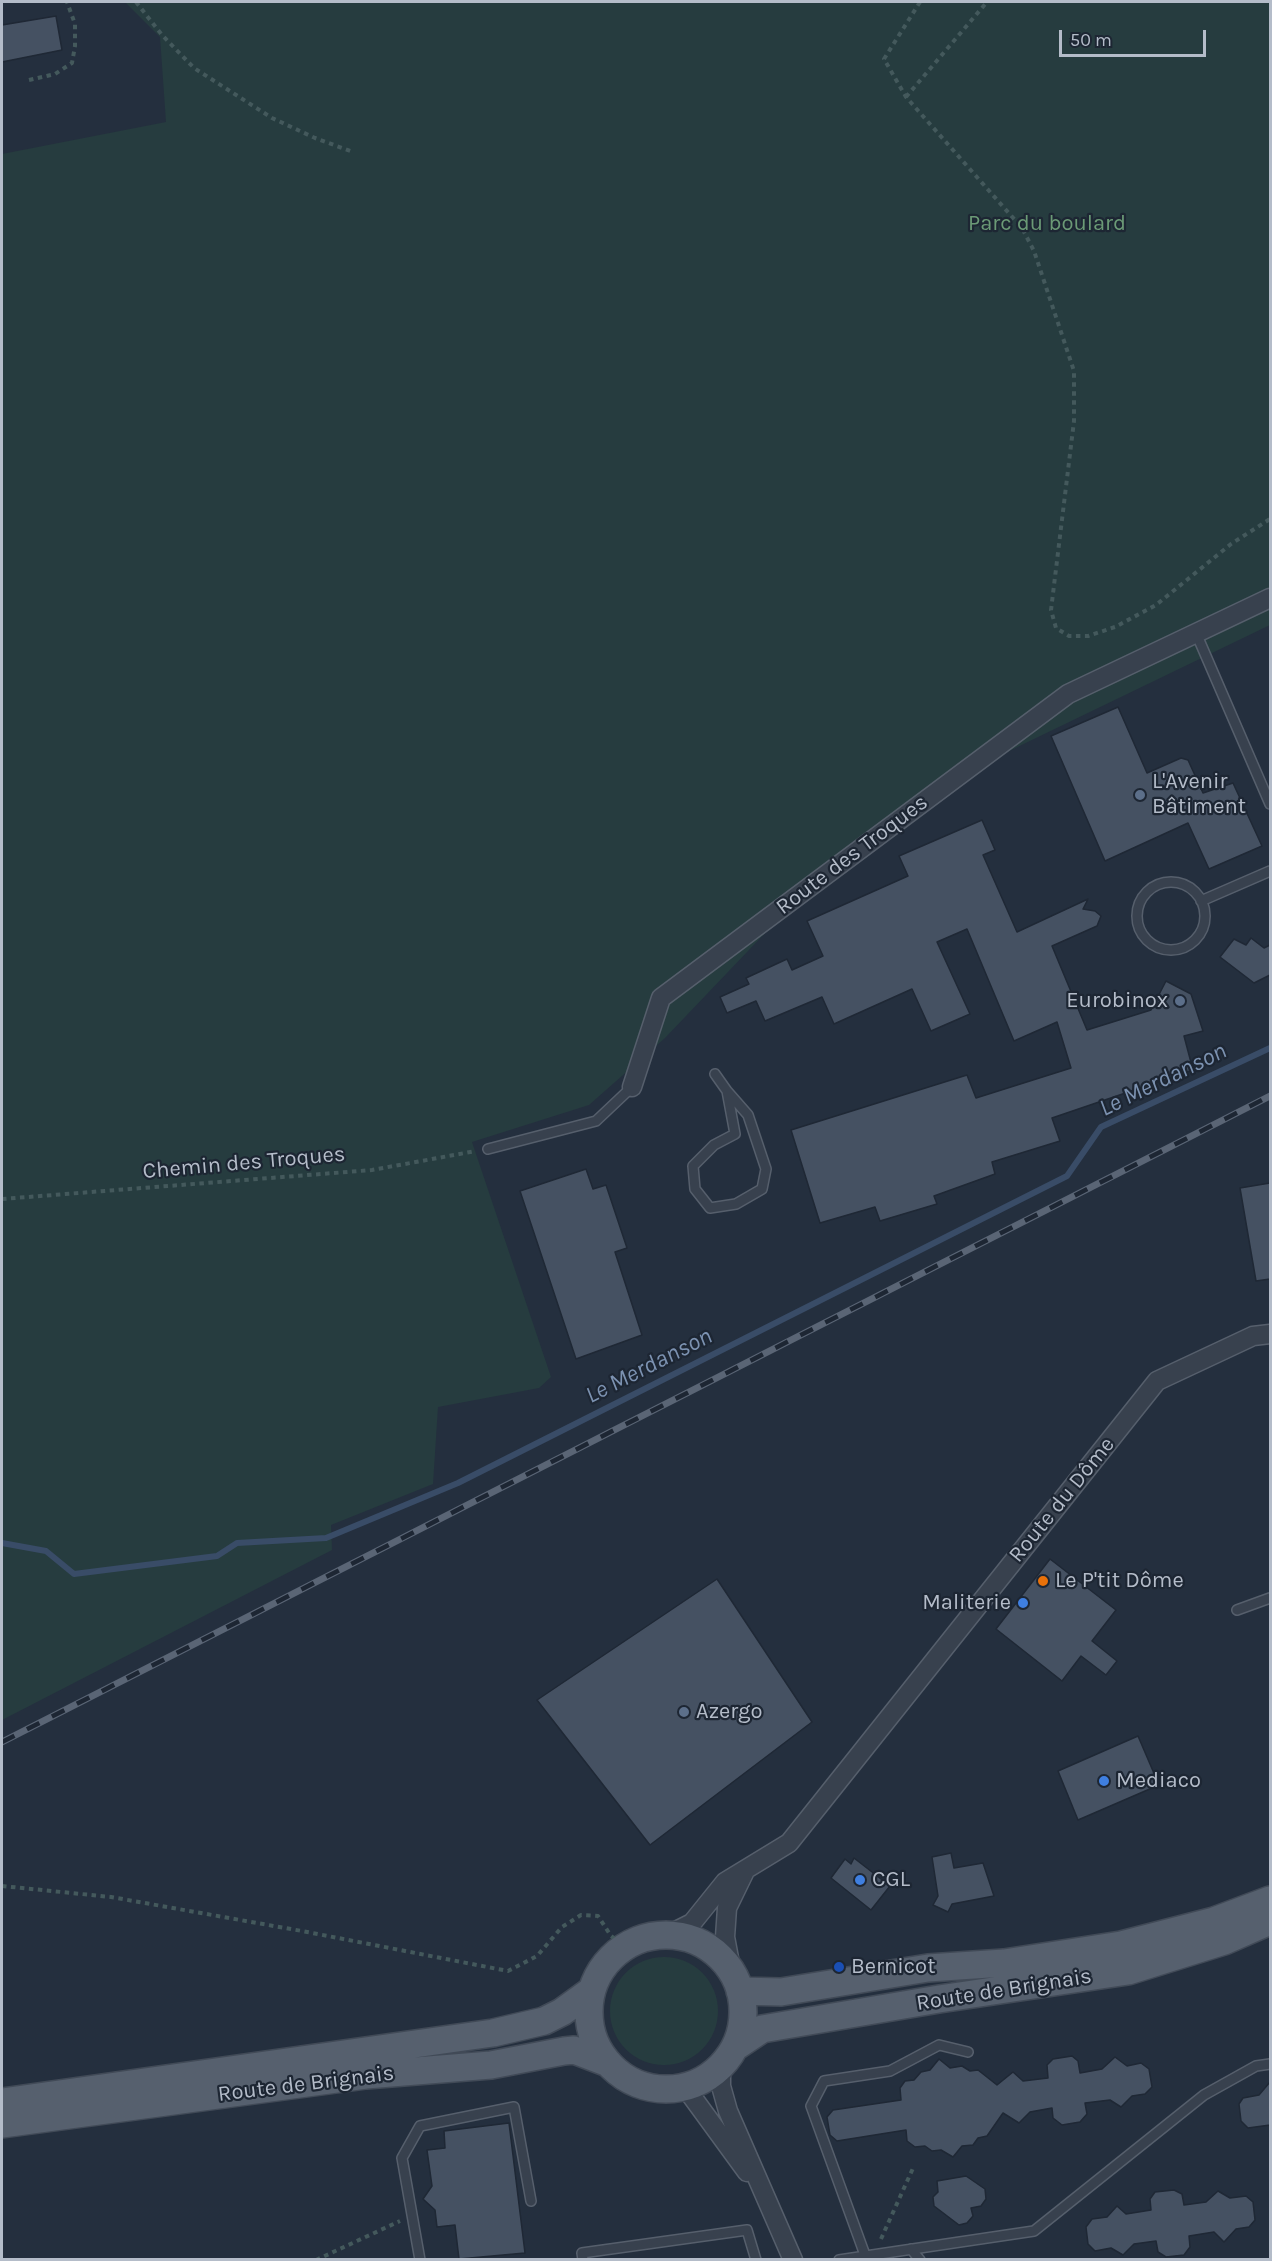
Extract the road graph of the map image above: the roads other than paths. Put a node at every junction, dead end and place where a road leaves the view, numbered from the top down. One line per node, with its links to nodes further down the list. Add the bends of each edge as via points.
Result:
1 (1270, 598): 2 (street, Route des Troques)
2 (1196, 633): 3 (lane); 7 (street, Route des Troques, via 1068,694 661,998)
3 (1270, 804)
4 (1270, 871): 5 (lane)
5 (1201, 901): 5 (lane, via 1194,892 1175,883 1153,887 1139,904 1138,926 1143,936 1161,949 1183,948 1192,942 1204,923)
6 (715, 1074): 8 (lane)
7 (632, 1087): 9 (lane, Route des Troques, via 596,1121)
8 (727, 1091): 8 (lane, via 735,1134 714,1145 693,1166 696,1189 710,1209 736,1204 762,1189 766,1169 748,1115)
9 (488, 1149)
10 (1270, 1334): 13 (street, Route du Dôme, via 1253,1336 1157,1381 789,1843)
11 (1270, 1598): 12 (lane)
12 (1237, 1610)
13 (744, 1871): 16 (street, Route du Dôme, via 725,1882 692,1923); 17 (street, via 728,1908 725,1937)
14 (1270, 1900): 17 (main road, Route de Brignais, via 1214,1921 1121,1945 1004,1963 928,1968 781,1992)
15 (1270, 1921): 20 (main road, Route de Brignais, via 1224,1941 1128,1971 762,2029)
16 (670, 1934): 17 (main road, via 694,1939 714,1952); 18 (main road, via 646,1936 624,1946 606,1962)
17 (735, 1980): 20 (main road, via 743,2010 741,2029)
18 (591, 1991): 21 (main road, via 589,2027); 24 (main road, Route de Brignais, via 544,2021 494,2033)
19 (968, 2052): 29 (lane, via 939,2045 890,2071 824,2081 811,2106)
20 (728, 2056): 23 (main road, via 705,2079); 27 (street, via 721,2086 728,2111)
21 (608, 2063): 23 (main road, via 634,2083 659,2090); 25 (main road, Route de Brignais, via 564,2050 491,2065 366,2075)
22 (1270, 2064): 28 (lane, via 1256,2066 1204,2095 1034,2231)
23 (685, 2088): 27 (street)
24 (2, 2102)
25 (2, 2124)
26 (531, 2201): 30 (lane, via 514,2107 420,2126 402,2158)
27 (769, 2203): 33 (street)
28 (911, 2249): 29 (lane); 35 (lane)
29 (870, 2254): 34 (lane)
30 (420, 2259)
31 (583, 2259): 32 (lane, via 582,2253 747,2230)
32 (756, 2259)
33 (793, 2259)
34 (838, 2259)
35 (920, 2259)

